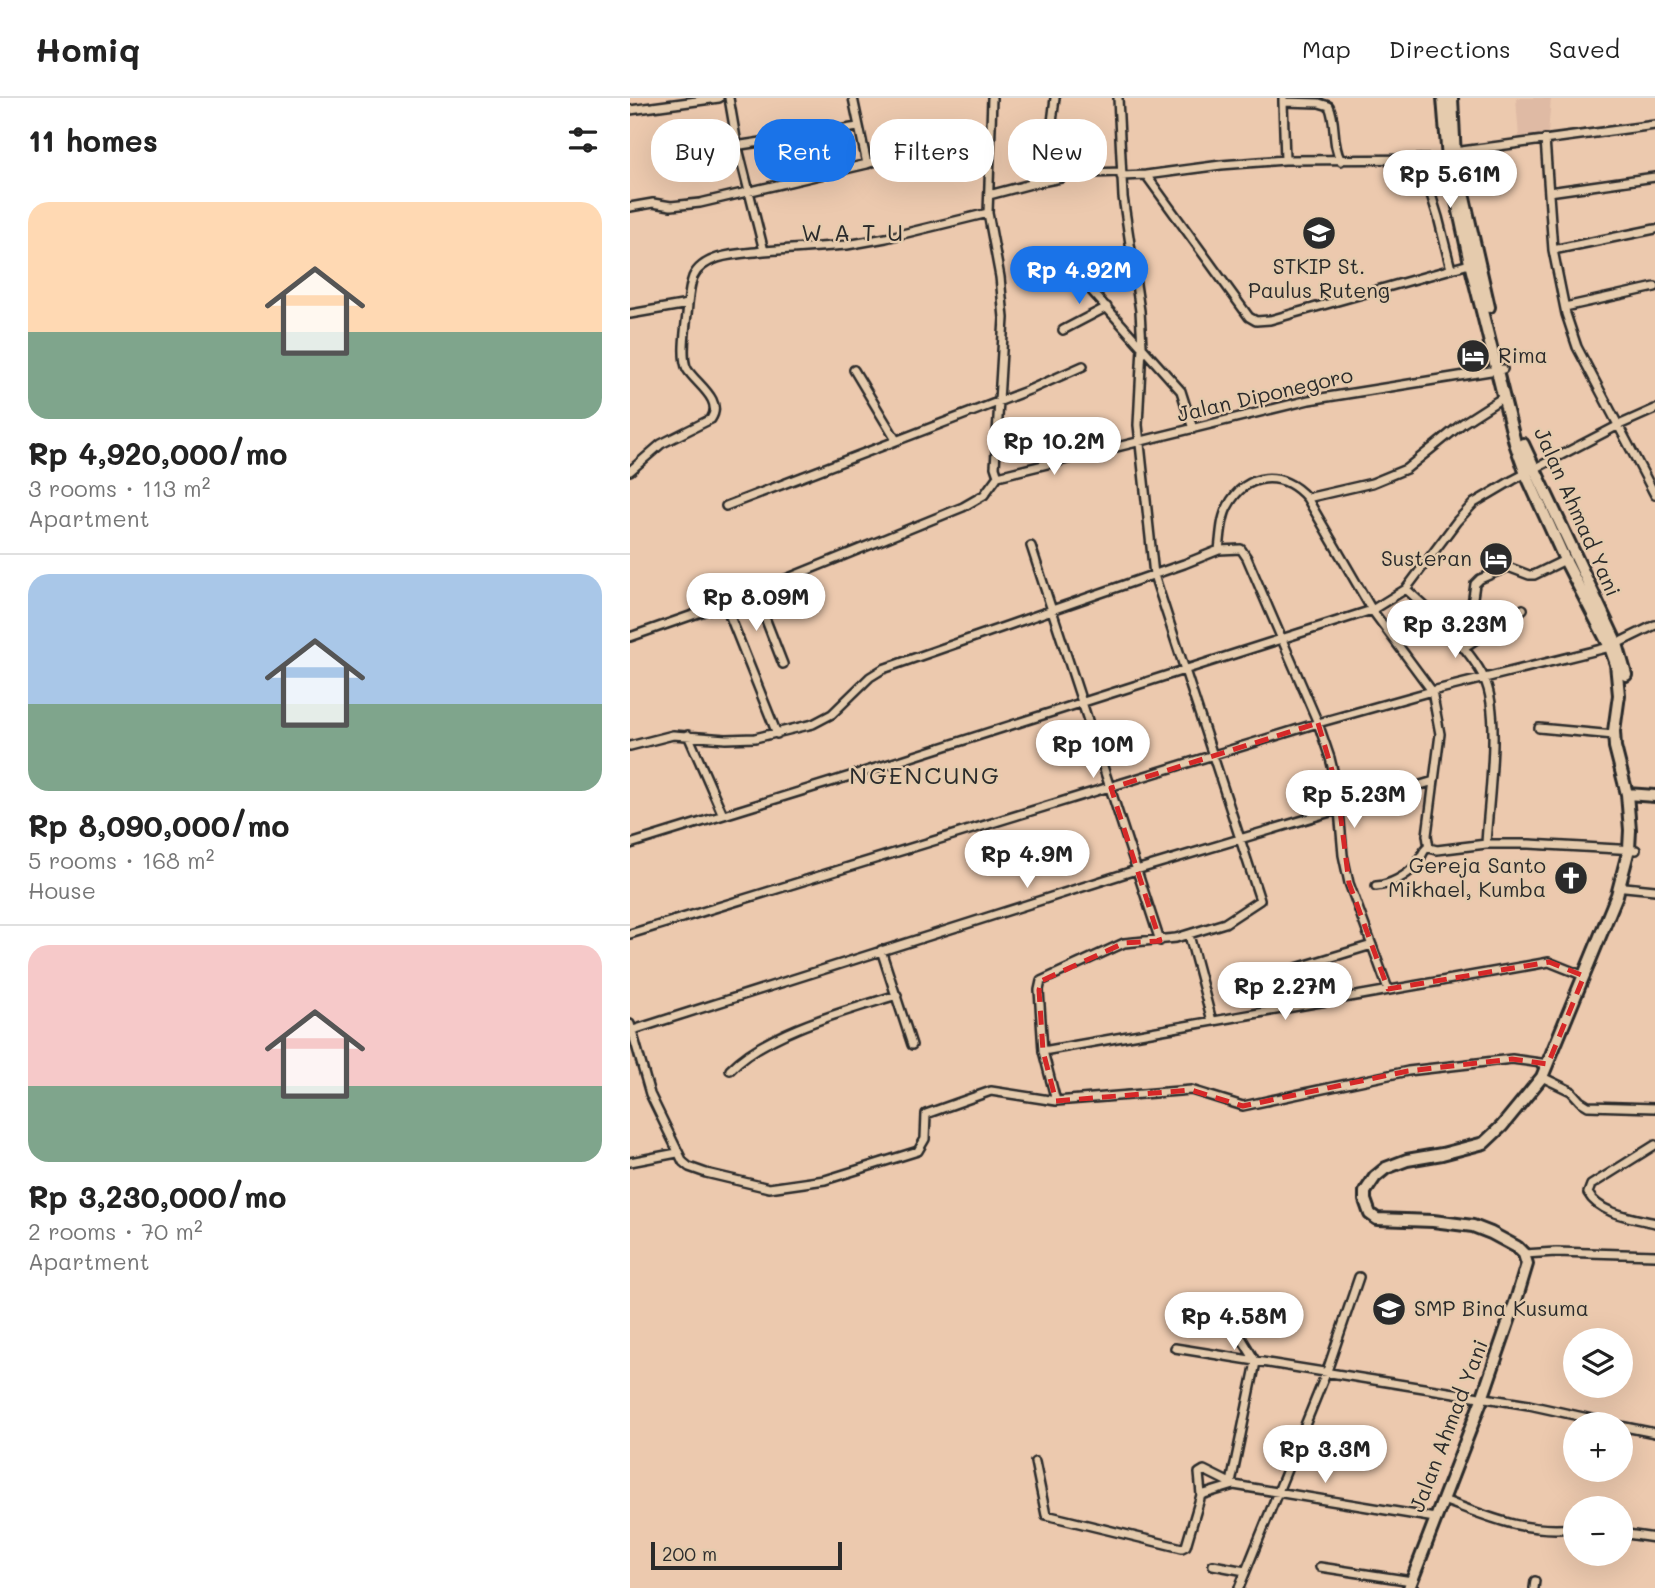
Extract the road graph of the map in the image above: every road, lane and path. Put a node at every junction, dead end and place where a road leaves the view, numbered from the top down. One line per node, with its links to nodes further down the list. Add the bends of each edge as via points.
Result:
1 (719, 98): 10 (street)
2 (729, 98): 11 (street)
3 (853, 98): 15 (street)
4 (992, 98): 12 (street)
5 (1055, 98): 13 (street)
6 (1118, 98): 26 (street)
7 (1443, 98): 18 (highway, Jalan Ahmad Yani)
8 (1452, 98): 18 (highway, Jalan Ahmad Yani)
9 (1283, 100): 21 (street); 22 (street, via 1329,106)
10 (630, 110)
11 (733, 119)
12 (991, 119)
13 (1052, 119)
14 (1655, 125): 16 (street)
15 (858, 127): 17 (street); 24 (street)
16 (1545, 139): 18 (street); 33 (street)
17 (740, 144)
18 (1452, 156): 20 (street); 40 (highway, Jalan Ahmad Yani)
19 (740, 157): 32 (street)
20 (1420, 159): 22 (street); 41 (street)
21 (1285, 160): 22 (street); 27 (street)
22 (1340, 161)
23 (870, 163): 24 (street)
24 (867, 164): 32 (street)
25 (1107, 174): 26 (street)
26 (1121, 174): 27 (street); 49 (street)
27 (1146, 175): 41 (street, via 1256,321)
28 (1655, 177): 33 (street)
29 (989, 182): 34 (street)
30 (1043, 182): 31 (street)
31 (1031, 184): 34 (street)
32 (748, 192): 35 (street, via 688,205); 39 (street)
33 (1549, 192): 38 (street)
34 (989, 195): 36 (street)
35 (630, 207)
36 (988, 213): 39 (street, via 847,245); 54 (street, via 1003,302)
37 (1655, 229): 38 (street)
38 (1553, 250): 46 (street)
39 (764, 251): 44 (street, via 704,264 694,275)
40 (1474, 262): 41 (street); 52 (highway, Jalan Ahmad Yani)
41 (1451, 268)
42 (1081, 279): 45 (street)
43 (1655, 287): 46 (street)
44 (688, 304): 47 (street); 60 (street, via 685,364 713,400 715,413 661,444)
45 (1107, 307): 48 (street); 49 (street)
46 (1565, 307): 56 (street, via 1577,347)
47 (630, 314)
48 (1063, 330)
49 (1142, 346): 57 (street, via 1181,391); 59 (street)
50 (1083, 366): 54 (street)
51 (853, 370): 58 (street)
52 (1500, 370): 53 (highway, Jalan Ahmad Yani); 57 (street, Jalan Diponegoro, via 1345,393); 61 (highway, Jalan Ahmad Yani)
53 (1503, 398): 61 (highway, Jalan Ahmad Yani); 64 (street, via 1405,469 1372,483)
54 (999, 400): 58 (street); 62 (street)
55 (1655, 409): 56 (street)
56 (1619, 425): 61 (street); 63 (street)
57 (1193, 429): 59 (street, Jalan Diponegoro)
58 (896, 440): 65 (street)
59 (1139, 441): 62 (street, Jalan Diponegoro); 69 (street)
60 (630, 471)
61 (1530, 472): 68 (highway, Jalan Ahmad Yani); 70 (street, via 1474,503)
62 (998, 476): 71 (street, via 973,502)
63 (1655, 495)
64 (1307, 498): 67 (street, via 1293,483 1273,477 1238,491 1229,505); 75 (street)
65 (726, 506)
66 (1031, 546): 74 (street)
67 (1219, 550): 69 (street); 79 (street, via 1244,552)
68 (1570, 558): 77 (street, via 1534,575 1508,567 1480,579 1473,587 1471,611); 80 (highway, Jalan Ahmad Yani)
69 (1154, 575): 74 (street); 83 (street)
70 (1406, 589): 75 (street); 77 (street)
71 (755, 592): 72 (street); 82 (street)
72 (725, 604): 78 (street); 90 (street)
73 (1523, 609): 81 (street)
74 (1052, 610): 86 (street); 90 (street, via 883,669 824,719)
75 (1371, 610): 79 (street); 85 (street)
76 (1655, 625): 80 (street)
77 (1444, 628): 81 (street)
78 (630, 637)
79 (1282, 638): 83 (street); 87 (street)
80 (1614, 646): 84 (street); 89 (highway, Jalan Ahmad Yani, via 1626,674)
81 (1463, 648): 84 (street)
82 (783, 664)
83 (1185, 669): 86 (street); 93 (street)
84 (1484, 678): 85 (street); 102 (street, via 1492,713)
85 (1432, 691): 87 (street); 94 (street, via 1440,734)
86 (1082, 703): 95 (street); 99 (street)
87 (1318, 723): 93 (street); 98 (street, via 1337,787)
88 (1539, 728): 89 (street)
89 (1616, 732): 96 (highway, Jalan Ahmad Yani, via 1620,774)
90 (777, 734): 91 (street, via 739,739)
91 (688, 735): 92 (street); 99 (street)
92 (630, 746)
93 (1214, 755): 95 (street); 100 (street)
94 (1434, 781): 98 (street); 103 (street)
95 (1111, 788): 105 (street); 109 (street)
96 (1630, 794): 97 (highway); 104 (highway, Jalan Ahmad Yani)
97 (1655, 796)
98 (1338, 809): 100 (street); 112 (street, via 1349,883)
99 (723, 815): 101 (street)
100 (1241, 839): 105 (street); 110 (street, via 1260,901 1233,919)
101 (630, 844)
102 (1486, 844): 103 (street, via 1437,850); 104 (street)
103 (1428, 846): 106 (street, via 1414,867 1388,884)
104 (1633, 850): 108 (highway, Jalan Ahmad Yani)
105 (1136, 870): 111 (street); 113 (street)
106 (1376, 886)
107 (1655, 890): 108 (street)
108 (1621, 891): 115 (highway, Jalan Ahmad Yani)
109 (630, 933)
110 (1189, 935): 111 (street); 118 (street)
111 (1160, 941): 122 (street, via 1117,945 1041,981)
112 (1372, 945): 114 (street); 116 (street)
113 (881, 950): 117 (street); 120 (street)
114 (1283, 972)
115 (1584, 976): 116 (street, via 1549,962); 123 (highway, Jalan Ahmad Yani)
116 (1388, 989): 118 (street)
117 (897, 995): 121 (street); 124 (street, via 755,1049)
118 (1212, 1021): 122 (street)
119 (630, 1024): 120 (street)
120 (630, 1030): 129 (street, via 650,1094)
121 (912, 1045)
122 (1043, 1051): 126 (street)
123 (1548, 1064): 125 (highway, Jalan Ahmad Yani); 126 (street, via 1512,1059 1408,1071 1243,1106 1191,1090)
124 (730, 1070)
125 (1542, 1077): 127 (street, via 1588,1105); 132 (highway, Jalan Ahmad Yani, via 1485,1143 1386,1168 1365,1192 1366,1207 1377,1219 1473,1226)
126 (1056, 1101): 129 (street, via 991,1091 926,1114 925,1139 918,1151 833,1178 792,1185 761,1187 706,1173 690,1167)
127 (1655, 1108)
128 (1655, 1145): 131 (street, via 1591,1185 1588,1193 1611,1211)
129 (677, 1153): 130 (street)
130 (630, 1162)
131 (1655, 1223)
132 (1524, 1254): 133 (street); 139 (highway, Jalan Ahmad Yani, via 1527,1264)
133 (1655, 1255)
134 (1359, 1277): 138 (street)
135 (1236, 1329): 137 (street)
136 (1175, 1348): 137 (street)
137 (1256, 1362): 138 (street); 144 (street)
138 (1328, 1371): 139 (street); 145 (street)
139 (1482, 1399): 140 (street); 147 (highway, Jalan Ahmad Yani)
140 (1563, 1413)
141 (1633, 1429): 142 (street)
142 (1655, 1433)
143 (1035, 1462): 146 (street, via 1046,1515 1183,1548)
144 (1233, 1484): 145 (street); 146 (street); 146 (street, via 1200,1471)
145 (1278, 1491): 148 (street); 154 (street)
146 (1201, 1496)
147 (1443, 1500): 148 (highway, Jalan Ahmad Yani); 149 (street, via 1522,1528)
148 (1435, 1518): 155 (highway, Jalan Ahmad Yani)
149 (1563, 1529)
150 (1633, 1535): 151 (street)
151 (1655, 1538)
152 (1213, 1565): 154 (street)
153 (1320, 1567): 155 (street)
154 (1245, 1571): 156 (street)
155 (1410, 1584)
156 (1239, 1588)

